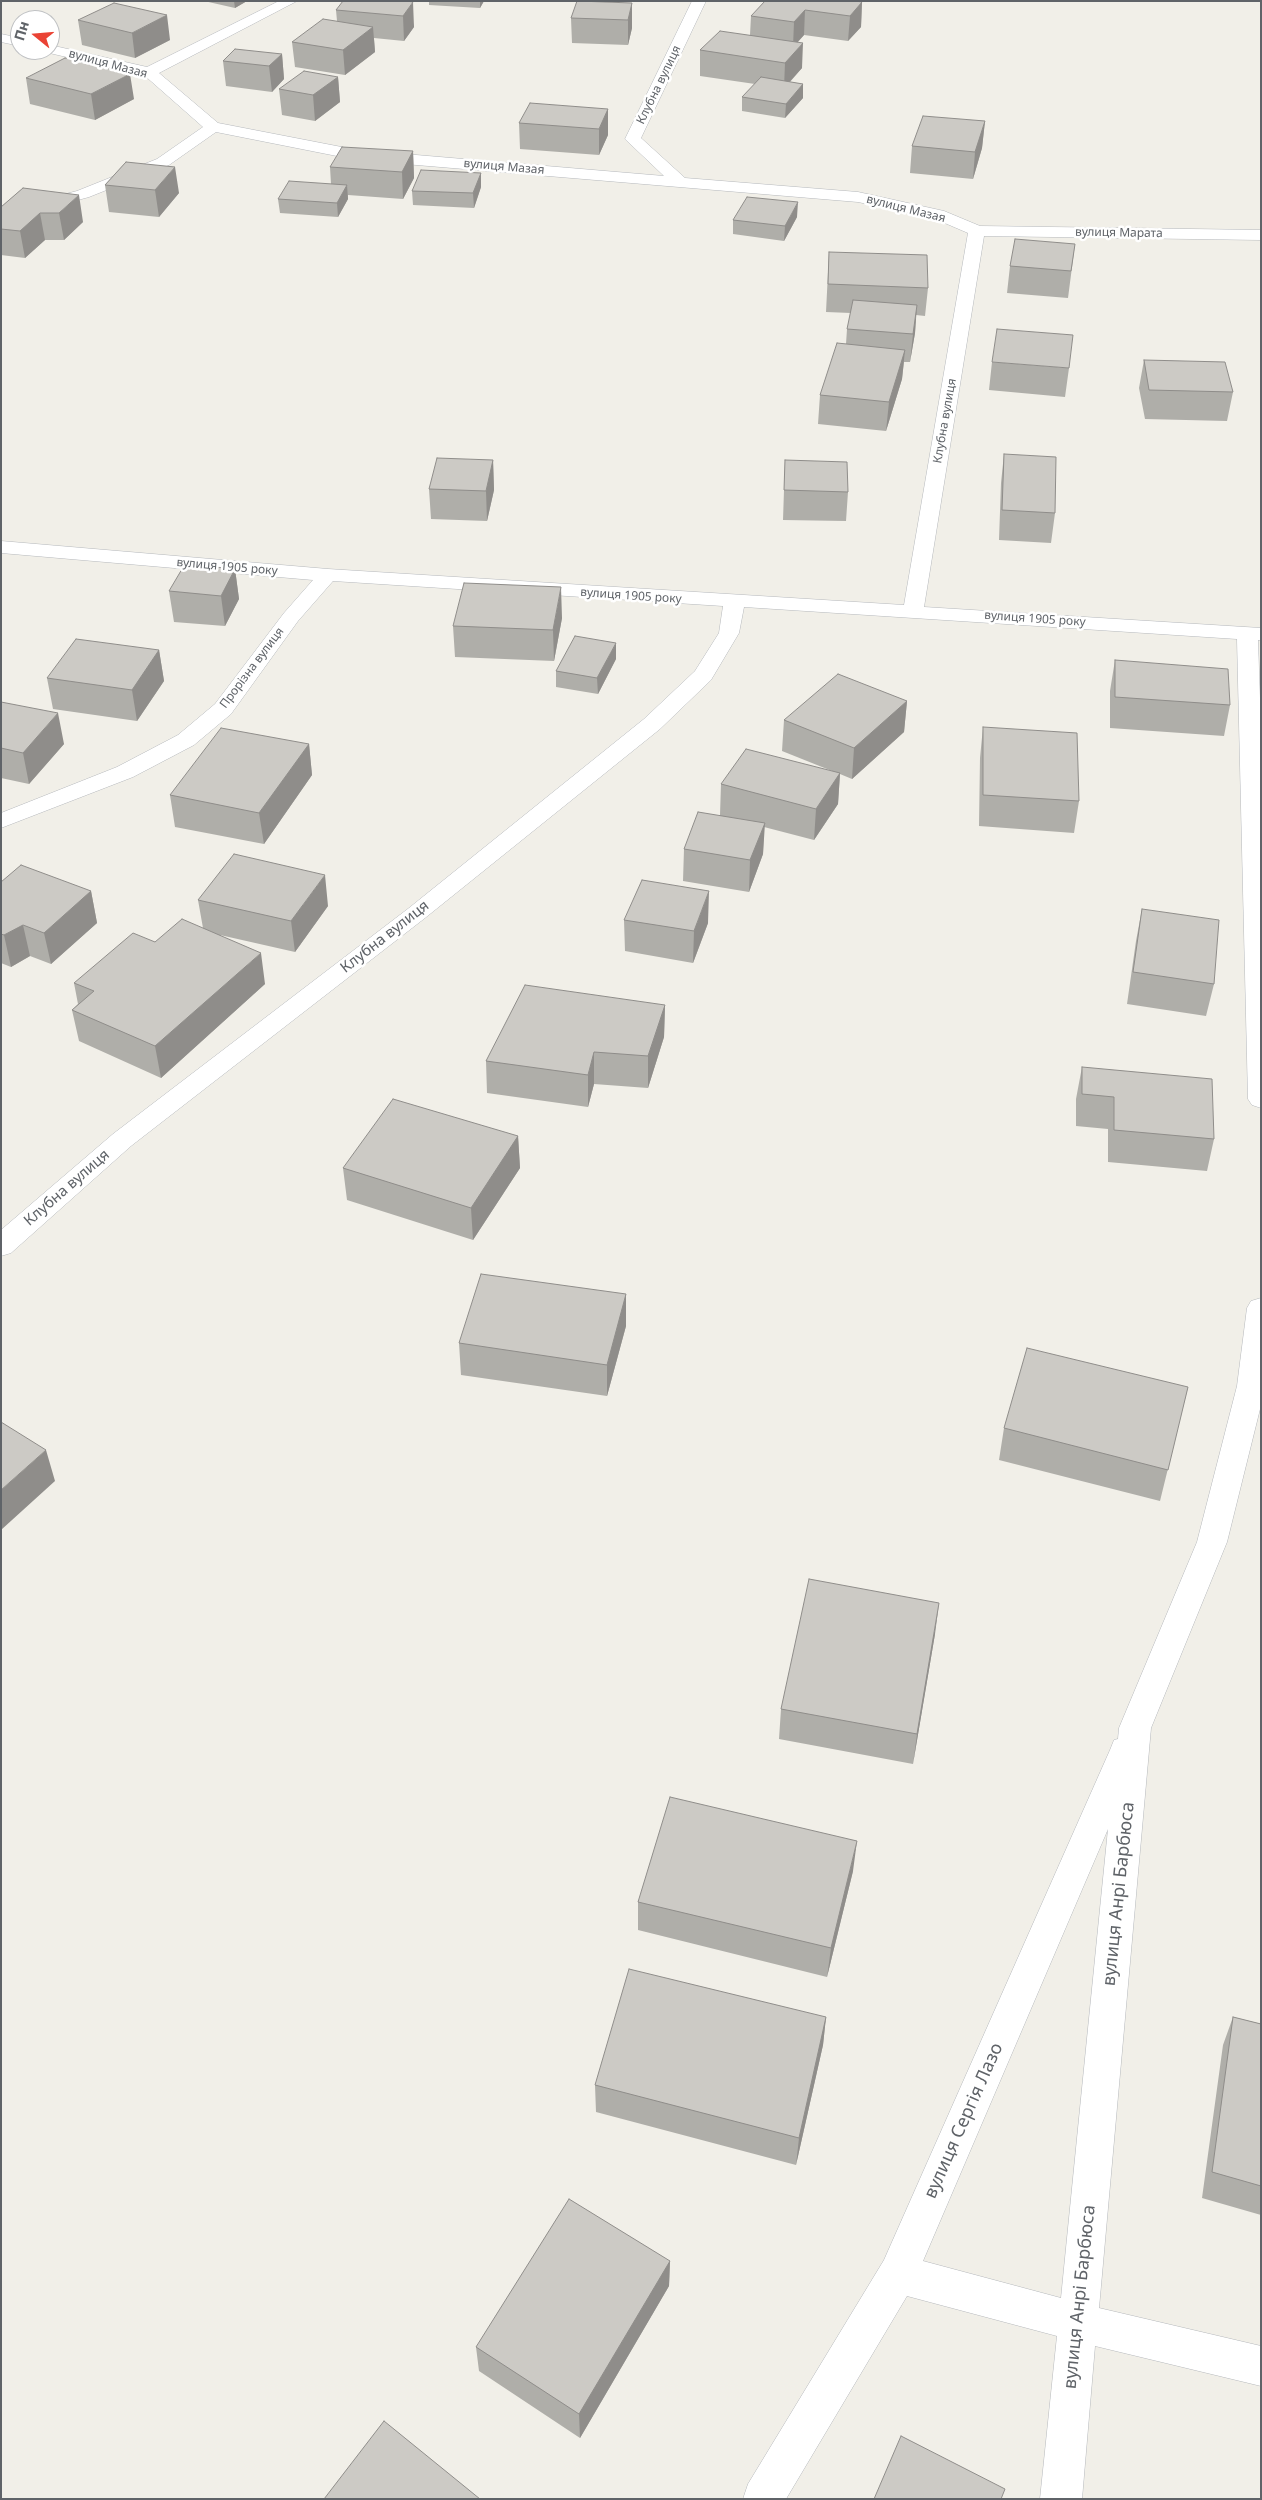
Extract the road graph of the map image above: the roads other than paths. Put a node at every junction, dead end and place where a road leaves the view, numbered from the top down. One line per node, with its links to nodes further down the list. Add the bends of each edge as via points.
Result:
1 (290, 1): 4 (street)
2 (699, 1): 6 (street, Клубна вулиця, via 633,139)
3 (60, 51): 4 (street, вулиця Мазая)
4 (149, 72): 5 (street, вулиця Мазая)
5 (213, 127): 6 (street, вулиця Мазая, via 357,155); 7 (street, via 163,162 83,194)
6 (679, 181): 8 (street, вулиця Мазая, via 858,197 938,214)
7 (1, 216)
8 (977, 231): 9 (street, вулиця Марата); 13 (street, Клубна вулиця)
9 (1261, 235)
10 (1, 547): 11 (street, вулиця 1905 року)
11 (328, 575): 12 (street, вулиця 1905 року); 15 (street, Прорізна вулиця, via 290,617 223,709 186,740 125,772)
12 (734, 602): 13 (street, вулиця 1905 року); 17 (street, Клубна вулиця, via 729,633 703,675 652,724 417,913 122,1140)
13 (913, 611): 14 (street, вулиця 1905 року)
14 (1254, 634): 16 (street)
15 (1, 821)
16 (1261, 1099)
17 (1, 1246)
18 (1261, 1308): 19 (street, вулиця Анрі Барбюса, via 1251,1386 1212,1542)
19 (1136, 1728): 20 (street, вулиця Сергія Лазо); 21 (street, вулиця Анрі Барбюса)
20 (898, 2274): 21 (street); 23 (street, вулиця Сергія Лазо)
21 (1078, 2322): 22 (street); 24 (street, вулиця Анрі Барбюса)
22 (1261, 2366)
23 (763, 2499)
24 (1061, 2499)

